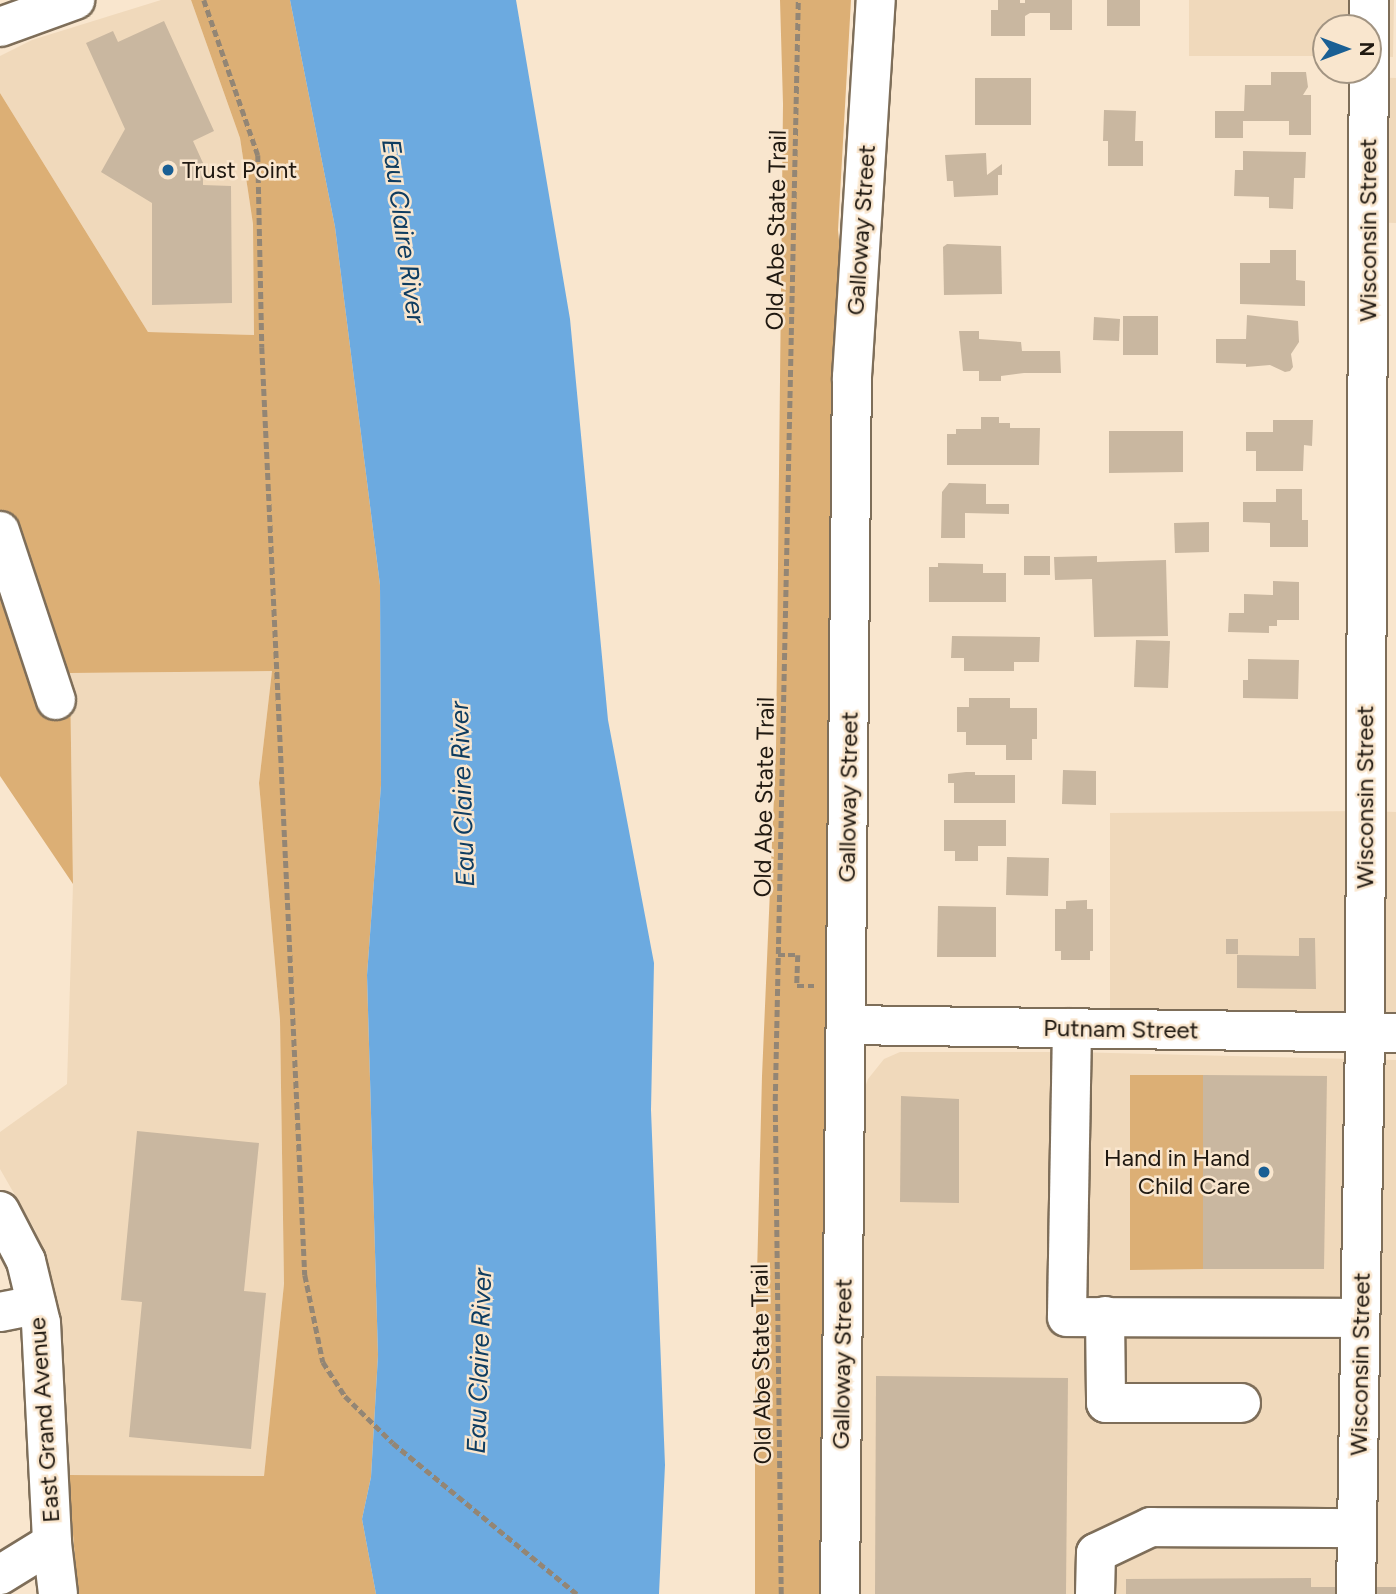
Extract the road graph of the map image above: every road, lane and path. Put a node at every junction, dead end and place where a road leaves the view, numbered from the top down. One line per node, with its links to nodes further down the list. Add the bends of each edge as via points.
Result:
1 (75, 0): 6 (street)
2 (204, 0): 23 (path, via 258,155 263,360 305,1275 323,1363 345,1396 393,1443)
3 (799, 0): 9 (path, Old Abe State Trail)
4 (876, 0): 11 (street, Galloway Street, via 852,377)
5 (1369, 0): 13 (street, Wisconsin Street)
6 (0, 27)
7 (0, 531): 8 (street)
8 (56, 700)
9 (778, 955): 10 (path, via 798,956 797,986); 24 (path, Old Abe State Trail, via 775,1101)
10 (819, 986)
11 (846, 1025): 12 (street, Putnam Street); 25 (street, Galloway Street)
12 (1072, 1028): 13 (street, Putnam Street); 16 (street, via 1067,1317)
13 (1380, 1033): 17 (street, Wisconsin Street)
14 (0, 1210): 15 (street, East Grand Avenue, via 26,1261)
15 (18, 1308): 20 (street, East Grand Avenue, via 41,1324)
16 (1105, 1316): 17 (street); 18 (street, via 1106,1402)
17 (1360, 1318): 19 (street, Wisconsin Street)
18 (1241, 1403)
19 (1357, 1528): 26 (street, via 1151,1527 1097,1553); 27 (street, Wisconsin Street)
20 (52, 1543): 21 (street); 22 (street, East Grand Avenue)
21 (0, 1575)
22 (58, 1594)
23 (577, 1594)
24 (781, 1594)
25 (840, 1594)
26 (1095, 1594)
27 (1356, 1594)

